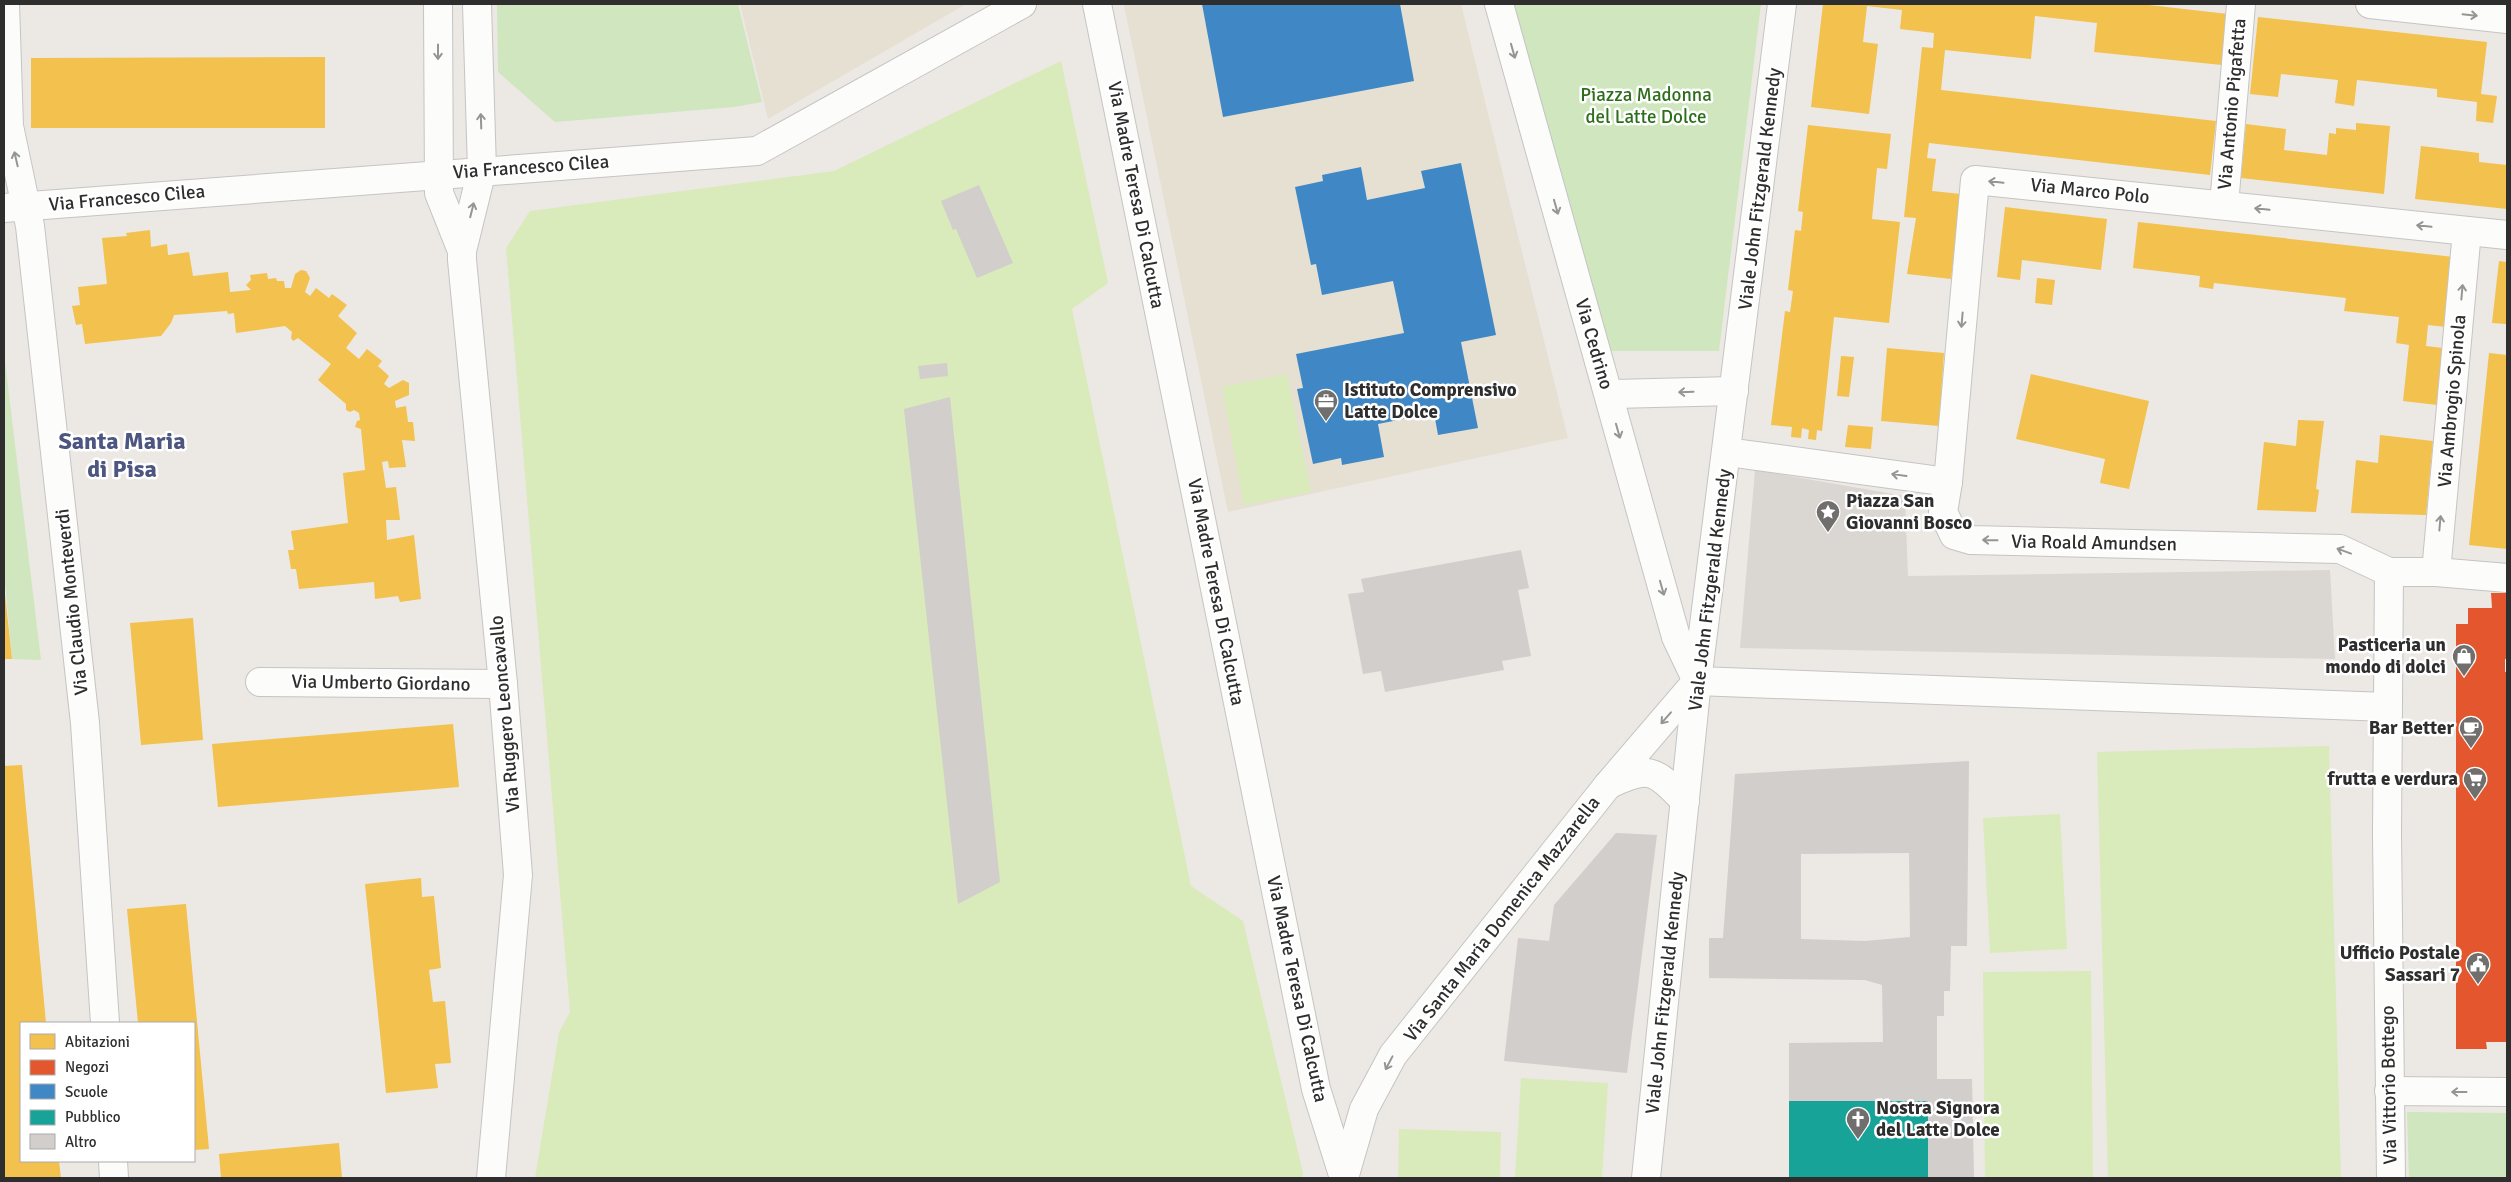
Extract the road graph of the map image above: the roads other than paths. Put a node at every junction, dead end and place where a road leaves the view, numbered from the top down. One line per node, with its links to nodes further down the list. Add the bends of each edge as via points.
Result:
1 (5, 4): 14 (street, Via Claudio Monteverdi, one-way to 1, via 9,126)
2 (438, 4): 12 (street, one-way to 12)
3 (477, 4): 11 (street, Via Ruggero Leoncavallo, one-way to 3)
4 (1022, 4): 11 (street, Via Francesco Cilea, via 757,151)
5 (1097, 4): 37 (street, Via Madre Teresa Di Calcutta, via 1316,1089)
6 (1500, 4): 25 (street, Via Cedrino, one-way to 25, via 1676,637)
7 (1782, 4): 18 (street, Viale John Fitzgerald Kennedy)
8 (2241, 4): 13 (street, Via Antonio Pigafetta)
9 (2370, 4): 10 (street, one-way to 10)
10 (2507, 19)
11 (482, 170): 12 (street, Via Francesco Cilea); 17 (street, Via Ruggero Leoncavallo, one-way to 11)
12 (439, 183): 14 (street, Via Francesco Cilea); 17 (street, Via Ruggero Leoncavallo)
13 (2224, 205): 15 (street, Via Marco Polo, one-way to 13); 21 (street, Via Marco Polo, one-way to 21, via 1975,180)
14 (16, 207): 31 (street, Via Claudio Monteverdi, via 85,722)
15 (2467, 231): 16 (street, Via Marco Polo); 23 (street, Via Ambrogio Spinola, one-way to 15)
16 (2507, 235)
17 (462, 251): 27 (street, Via Ruggero Leoncavallo)
18 (1734, 390): 19 (street, one-way to 19); 20 (street, Viale John Fitzgerald Kennedy)
19 (1614, 394)
20 (1727, 452): 21 (street, one-way to 20); 25 (street, Viale John Fitzgerald Kennedy)
21 (1948, 482): 22 (street, Via Roald Amundsen, one-way to 21, via 2340,549 1971,540 1954,534 1943,512)
22 (2388, 572): 23 (street, Via Roald Amundsen); 28 (street, Via Vittorio Bottego)
23 (2436, 572): 24 (street, Via Roald Amundsen)
24 (2507, 578)
25 (1698, 681): 28 (street); 29 (street, Via Santa Maria Domenica Mazzarella, one-way to 29); 30 (street, Viale John Fitzgerald Kennedy)
26 (260, 682): 27 (street, Via Umberto Giordano)
27 (503, 684): 36 (street, Via Ruggero Leoncavallo, via 518,875)
28 (2387, 707): 32 (street, Via Vittorio Bottego)
29 (1608, 786): 30 (street, via 1632,773 1649,772 1662,777); 37 (street, Via Santa Maria Domenica Mazzarella, one-way to 37, via 1393,1055 1364,1109)
30 (1685, 801): 38 (street, Viale John Fitzgerald Kennedy)
31 (104, 1022)
32 (2389, 1092): 33 (street, one-way to 32); 39 (street, Via Vittorio Bottego)
33 (2507, 1092)
34 (113, 1162): 35 (street)
35 (114, 1178)
36 (491, 1178)
37 (1344, 1178)
38 (1646, 1178)
39 (2391, 1178)

